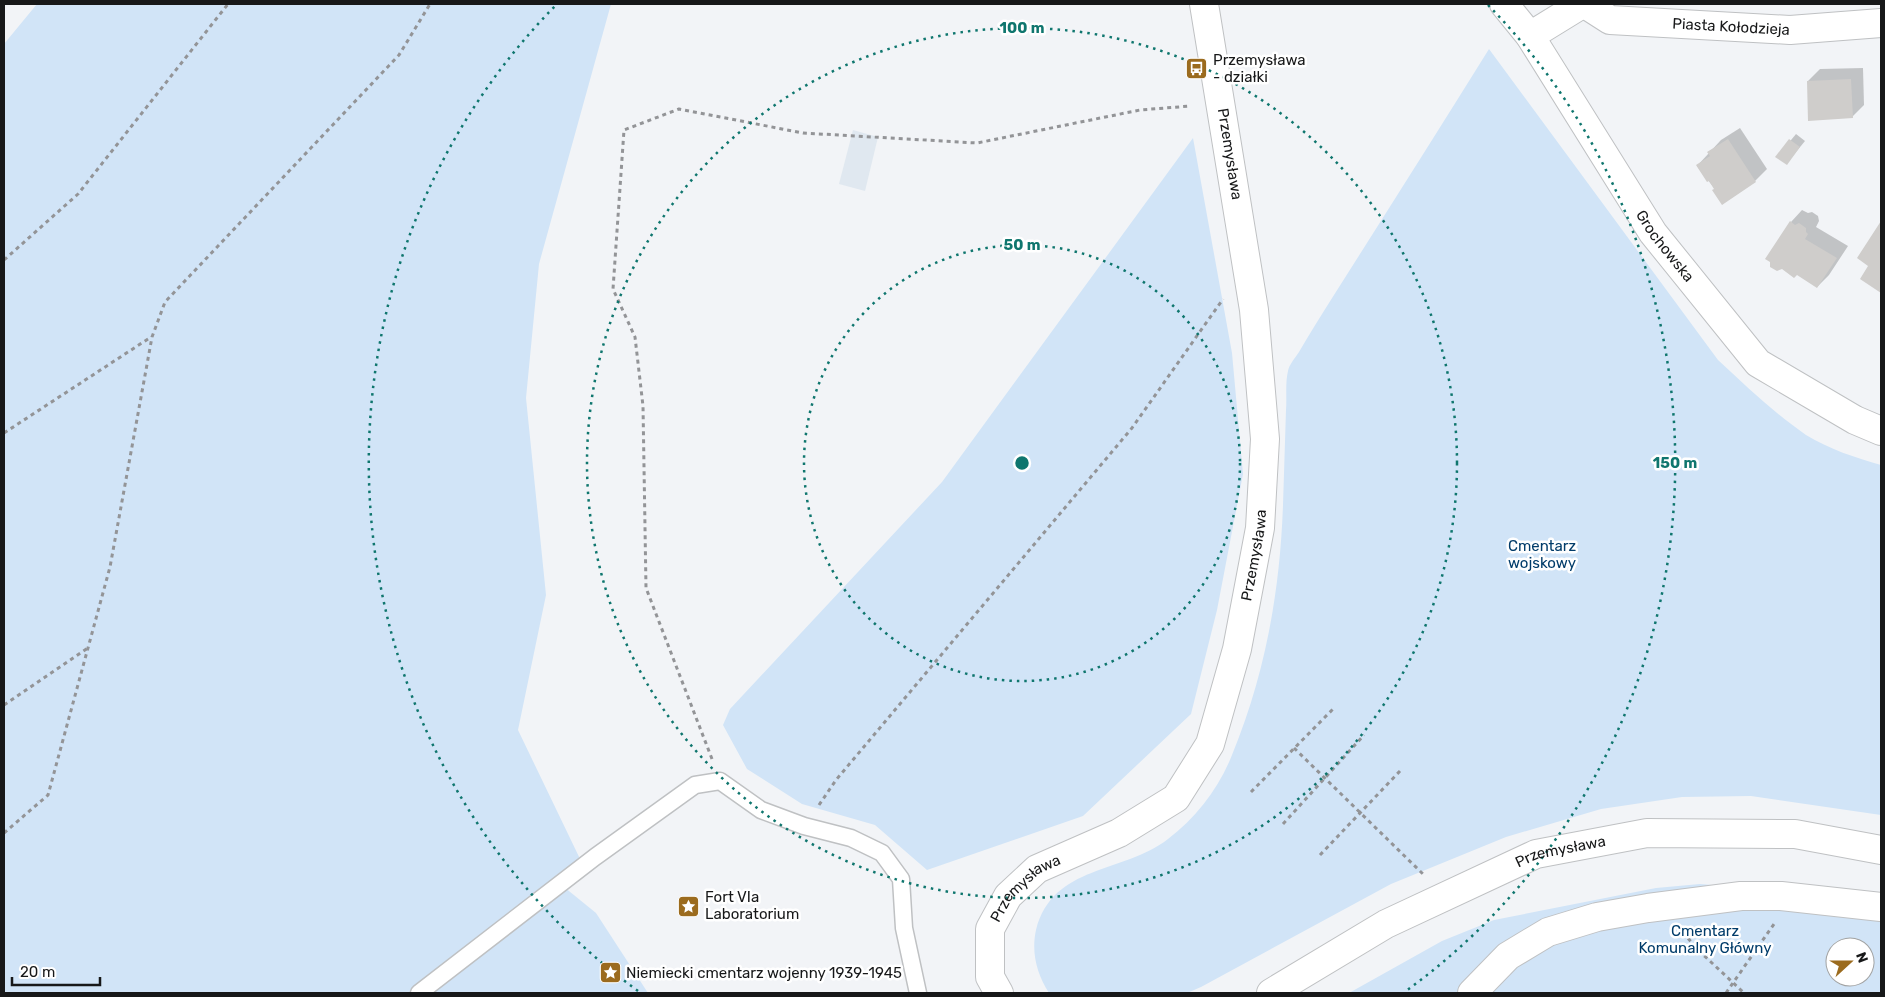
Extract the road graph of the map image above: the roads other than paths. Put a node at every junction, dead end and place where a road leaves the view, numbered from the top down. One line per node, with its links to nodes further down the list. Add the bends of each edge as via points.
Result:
1 (1204, 4): 11 (street, Przemysława, via 1254,310 1265,440 1260,528 1237,649 1210,744 1176,798 1119,833 1037,869 1008,896 990,929 990,977)
2 (1504, 4): 5 (street, Grochowska)
3 (1583, 4): 4 (street, Piasta Kołodzieja, via 1610,20 1790,30); 5 (street)
4 (1881, 22)
5 (1530, 36): 6 (street, Grochowska, via 1653,233 1758,363 1855,420)
6 (1881, 431)
7 (1881, 850): 12 (street, Przemysława, via 1795,834 1647,833 1536,854 1386,924)
8 (1881, 907): 13 (street, via 1792,897 1741,896 1597,916 1548,932 1508,956)
9 (419, 993): 10 (lane, via 595,856 695,785 720,781 762,810 804,826 851,838 882,853 902,879 904,928)
10 (918, 993)
11 (999, 993)
12 (1271, 993)
13 (1472, 993)

